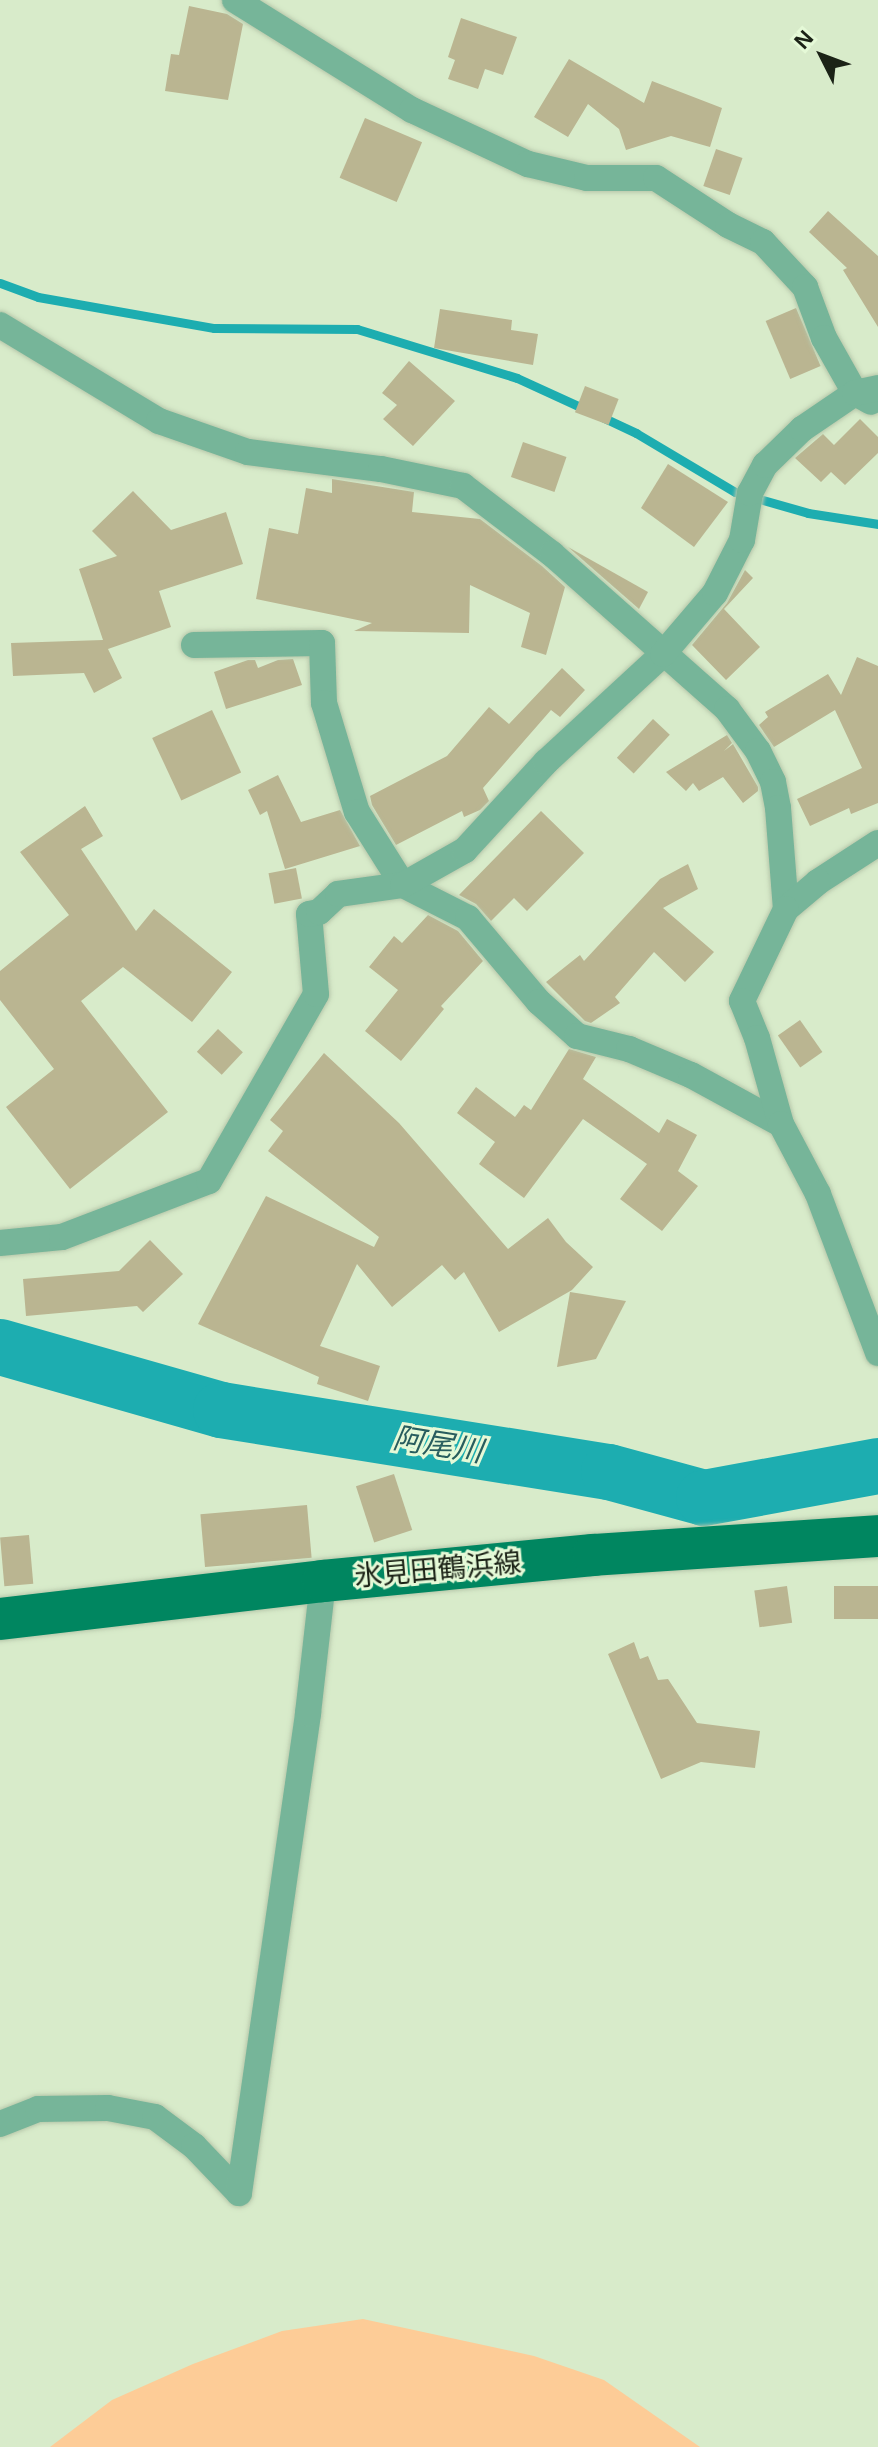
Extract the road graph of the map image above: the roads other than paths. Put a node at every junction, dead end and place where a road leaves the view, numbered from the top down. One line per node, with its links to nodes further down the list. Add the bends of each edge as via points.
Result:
1 (235, 0): 3 (street, via 412,110 528,164 587,178 656,178 763,242 805,287 824,338)
2 (0, 325): 5 (street, via 159,421 248,452 463,486 552,554)
3 (870, 396): 5 (street, via 802,429 765,465 750,493 742,540 715,593)
4 (194, 645): 7 (street, via 322,643 324,703 357,812)
5 (663, 654): 7 (street, via 546,762 465,850); 8 (street, via 727,709 773,782)
6 (878, 843): 8 (street)
7 (403, 885): 9 (street, via 468,918 539,1002 577,1036 629,1049 691,1075); 10 (street, via 338,894 319,912 309,914 316,994 209,1181 62,1237)
8 (786, 909): 9 (street, via 742,1001)
9 (781, 1124): 11 (street, via 818,1194)
10 (0, 1243)
11 (878, 1353)
12 (878, 1536): 13 (main road, 氷見田鶴浜線, via 593,1555)
13 (323, 1581): 14 (main road, 氷見田鶴浜線); 15 (street, via 239,2193 194,2146 155,2117 108,2108 38,2109)
14 (0, 1619)
15 (0, 2124)

